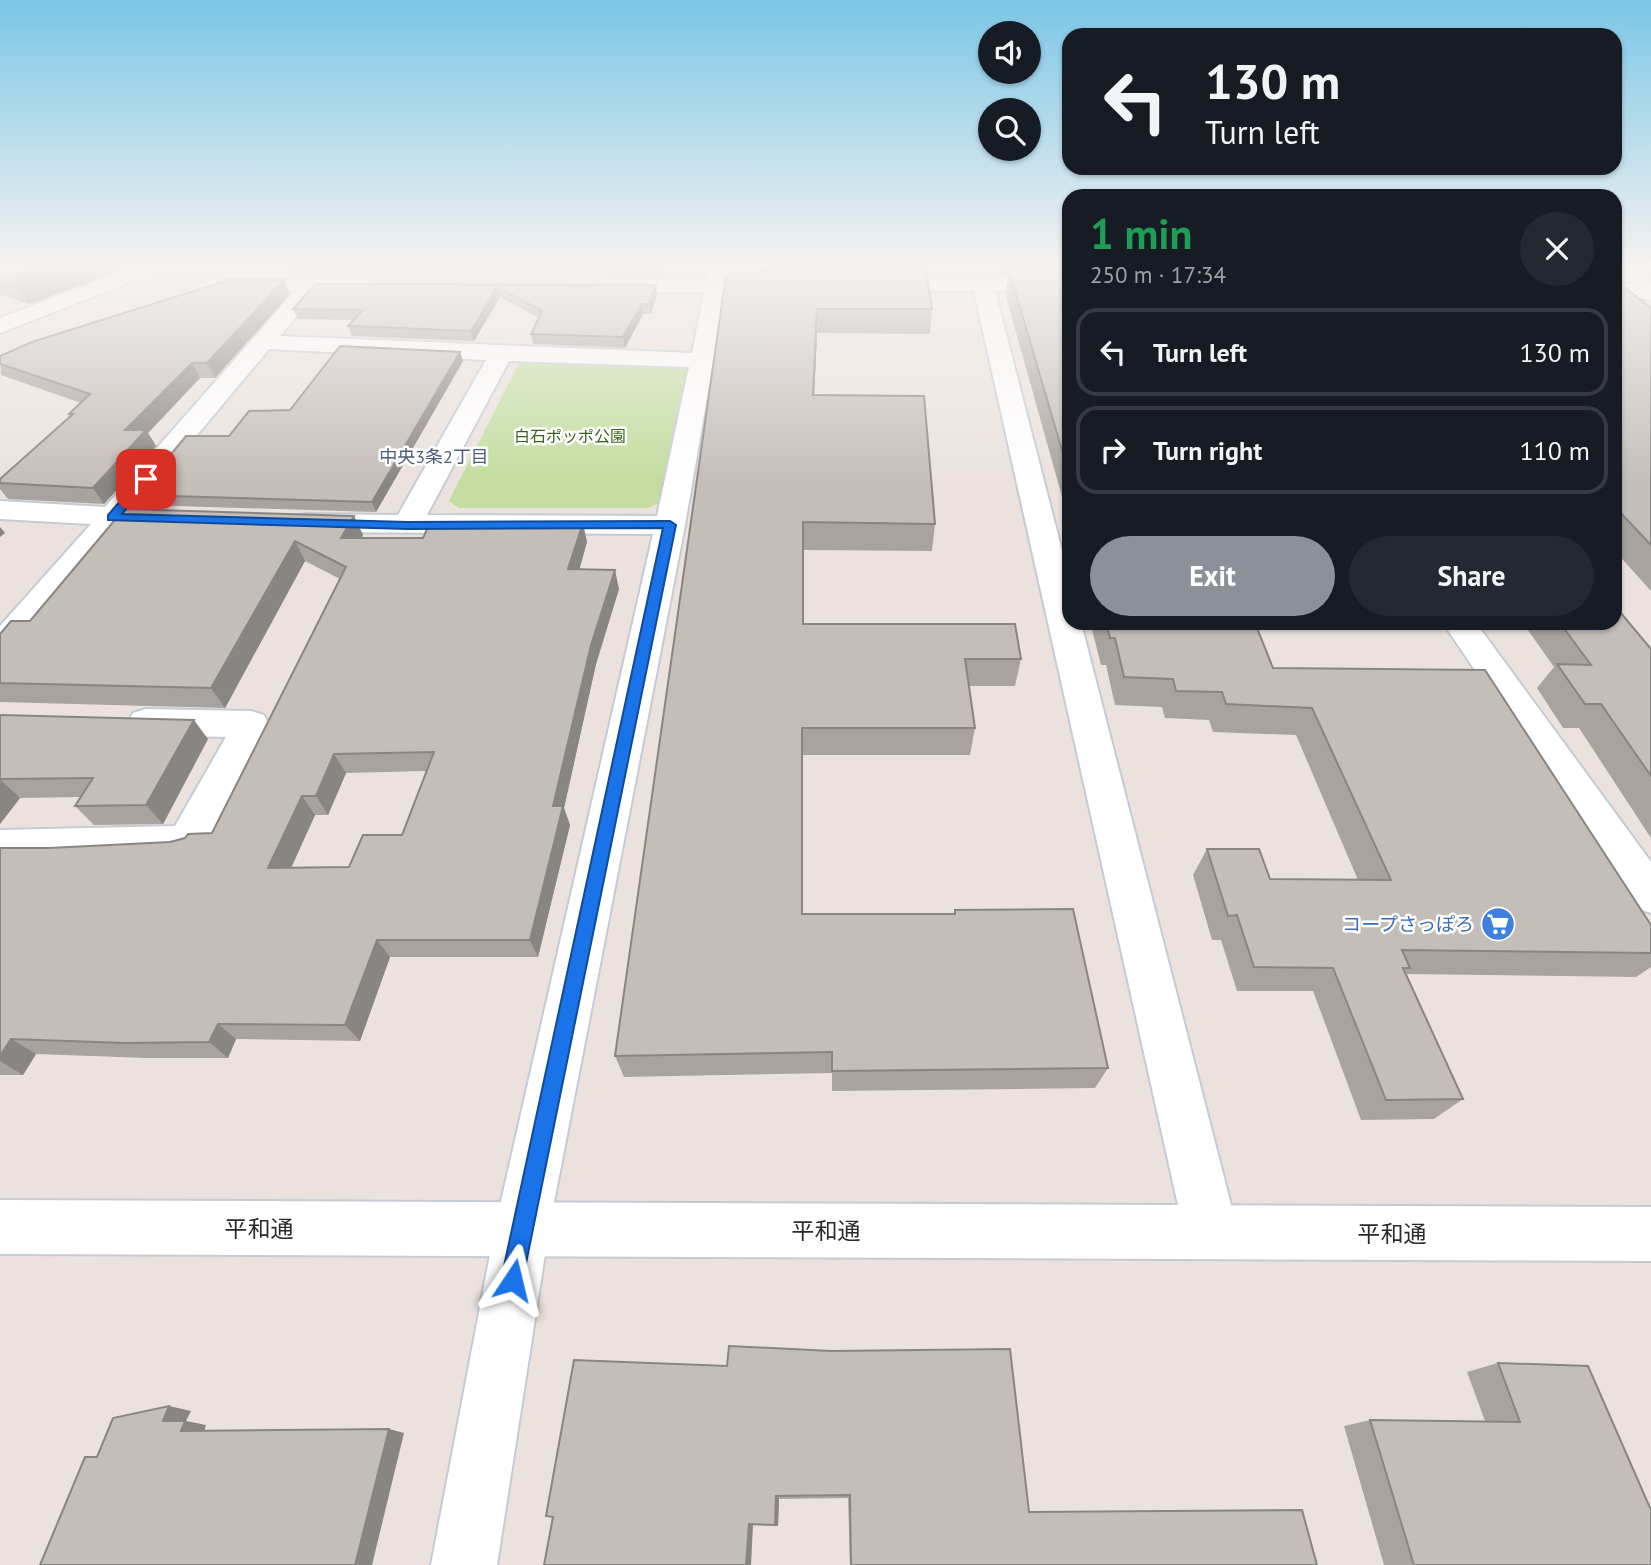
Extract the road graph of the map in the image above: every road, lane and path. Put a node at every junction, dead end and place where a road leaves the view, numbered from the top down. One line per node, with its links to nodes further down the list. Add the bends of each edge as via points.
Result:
1 (265, 339): 4 (street)
2 (710, 339): 6 (street)
3 (996, 339): 13 (street)
4 (262, 342): 5 (street); 8 (street)
5 (501, 354): 6 (street); 11 (street)
6 (703, 360): 12 (street)
7 (0, 510): 8 (street)
8 (112, 518): 9 (street); 16 (street)
9 (193, 520)
10 (273, 522): 11 (street)
11 (407, 525): 12 (street)
12 (670, 525): 21 (street)
13 (1062, 612)
14 (1066, 630): 22 (street)
15 (1465, 630): 19 (street)
16 (0, 648)
17 (112, 721): 18 (street, via 251,724 187,842)
18 (0, 847)
19 (1651, 895)
20 (0, 1227): 21 (street, 平和通)
21 (522, 1228): 22 (street, 平和通); 24 (street)
22 (1211, 1232): 23 (street, 平和通)
23 (1651, 1234)
24 (464, 1565)

